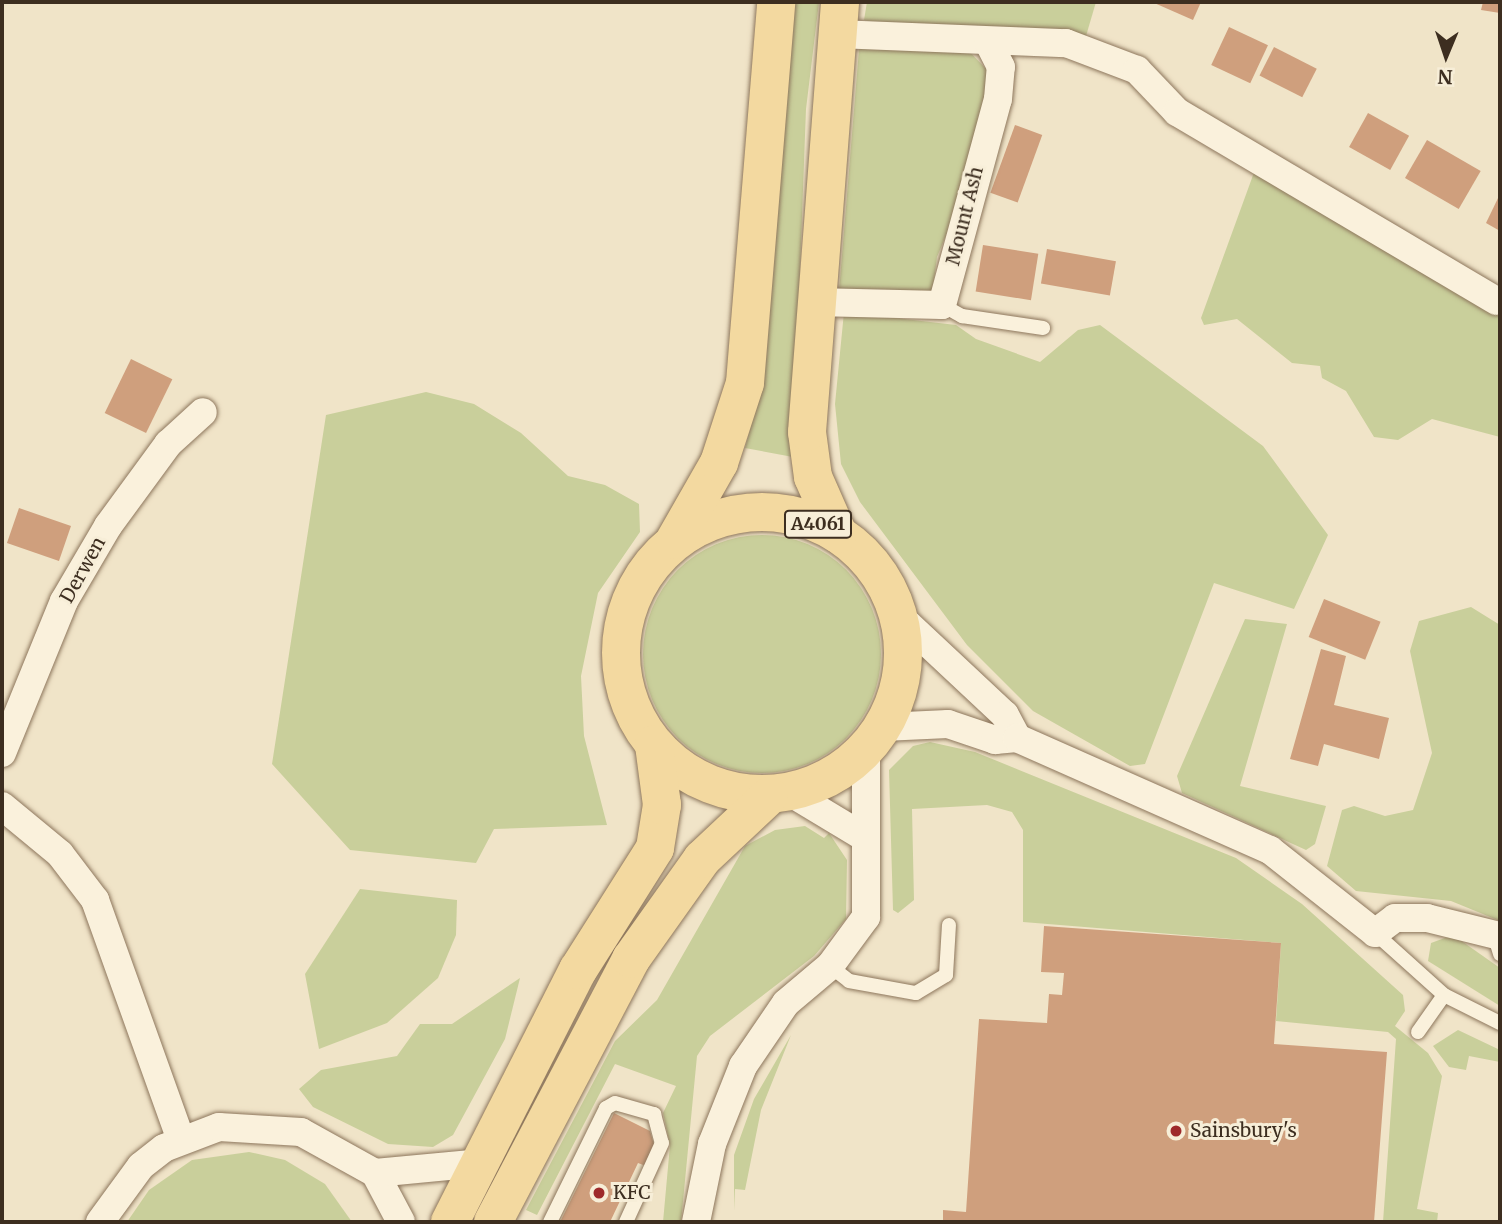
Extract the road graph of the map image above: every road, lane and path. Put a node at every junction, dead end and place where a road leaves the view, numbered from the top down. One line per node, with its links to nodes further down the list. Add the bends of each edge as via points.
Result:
1 (776, 2): 10 (main road, A4061, via 745,383 719,463)
2 (839, 18): 3 (street); 5 (main road, A4061)
3 (989, 43): 4 (street, via 1066,43 1137,69 1177,112); 6 (street, Mount Ash, via 1001,68 998,99)
4 (1496, 301)
5 (814, 302): 6 (street); 9 (main road, A4061, via 808,457)
6 (942, 305): 7 (lane, via 962,316)
7 (1043, 328)
8 (203, 412): 15 (street, Derwen, via 168,444 108,526 64,601)
9 (838, 534): 10 (main road, A4061, via 801,517 748,512 722,517); 11 (main road, A4061, via 883,579)
10 (674, 542): 14 (main road, A4061, via 640,579 621,639 628,701)
11 (898, 615): 12 (main road, A4061, via 901,678); 13 (street, via 1005,715)
12 (875, 738): 13 (street, via 948,724 995,740); 16 (main road, via 844,769); 18 (street)
13 (1017, 738): 20 (street, via 1270,850)
14 (654, 745): 16 (main road, A4061, via 699,780); 27 (main road, A4061, via 662,805 655,848 578,970)
15 (2, 752)
16 (780, 795): 18 (street); 32 (main road, via 702,859 631,959)
17 (2, 806): 26 (street, via 60,854 95,901)
18 (864, 837): 22 (street, via 869,909)
19 (949, 925): 22 (lane, via 946,975 916,993 849,981)
20 (1375, 933): 21 (street, via 1395,918 1449,920); 23 (lane)
21 (1498, 941)
22 (830, 966): 35 (street, via 786,1003 743,1066 712,1144)
23 (1444, 995): 24 (lane); 25 (lane)
24 (1500, 1023)
25 (1418, 1032)
26 (181, 1140): 28 (street, via 219,1127 257,1124 301,1132); 29 (street, via 141,1166)
27 (480, 1163): 28 (street); 31 (main road, A4061)
28 (375, 1173): 30 (street)
29 (100, 1222)
30 (401, 1222)
31 (450, 1222)
32 (493, 1222)
33 (550, 1222): 34 (lane, via 606,1108 615,1103 654,1114 662,1143)
34 (626, 1222)
35 (696, 1222)

